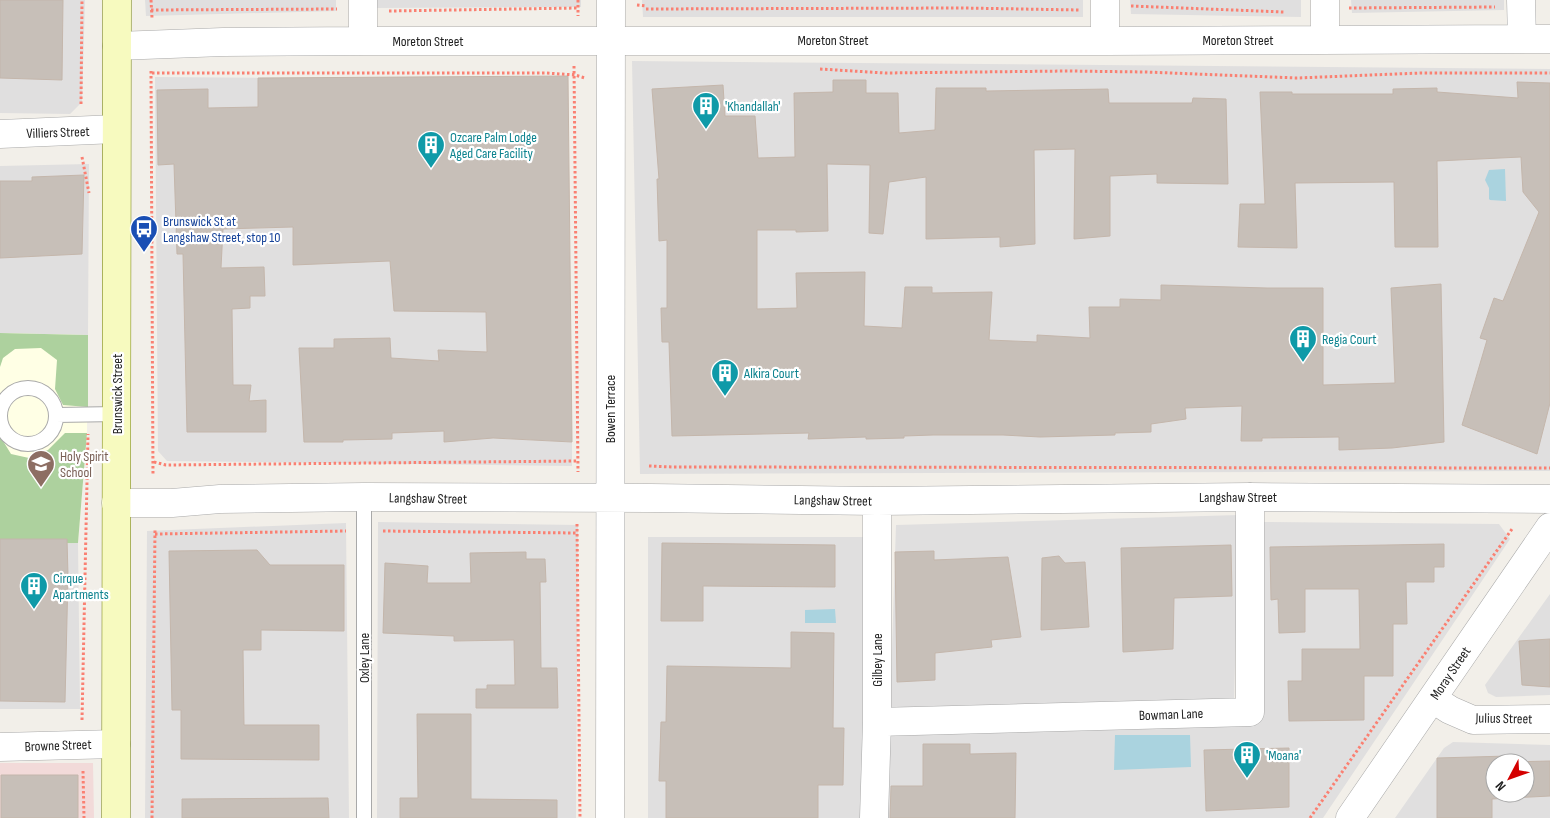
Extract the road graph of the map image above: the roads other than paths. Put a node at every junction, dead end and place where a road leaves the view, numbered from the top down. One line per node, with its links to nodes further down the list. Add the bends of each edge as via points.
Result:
1 (117, 0): 13 (main road, Brunswick Street)
2 (623, 2): 11 (street, Bowen Terrace)
3 (1510, 3): 7 (street)
4 (1335, 4): 9 (street)
5 (1105, 5): 12 (street)
6 (364, 7): 10 (street)
7 (1522, 39): 8 (street, Moreton Street); 9 (street, Moreton Street)
8 (1550, 39)
9 (1325, 40): 12 (street, Moreton Street)
10 (363, 41): 11 (street, Moreton Street); 13 (street, Moreton Street)
11 (611, 41): 12 (street, Moreton Street); 20 (street, Bowen Terrace)
12 (1105, 41)
13 (117, 46): 14 (main road, Brunswick Street)
14 (116, 129): 15 (street, Villiers Street); 16 (main road, Brunswick Street)
15 (0, 134)
16 (116, 414): 17 (lane); 23 (main road, Brunswick Street)
17 (56, 415): 17 (lane, via 48,396 32,388 23,388 8,396 2,404 0,421 9,437 17,442 36,443 51,432)
18 (364, 497): 20 (street, Langshaw Street); 23 (street, Langshaw Street); 31 (lane, Oxley Lane)
19 (1250, 497): 21 (street, Langshaw Street); 22 (street, Langshaw Street); 27 (street, Bowman Lane, via 1250,712)
20 (610, 498): 22 (street, Langshaw Street); 32 (street, Bowen Terrace)
21 (1550, 499)
22 (877, 501): 27 (street, Gilbey Lane)
23 (116, 503): 28 (main road, Brunswick Street)
24 (1550, 527): 25 (street, Moray Street)
25 (1433, 699): 26 (street, Julius Street, via 1473,720); 34 (street, Moray Street)
26 (1550, 719)
27 (877, 722): 33 (street, Gilbey Lane)
28 (116, 744): 29 (street, Browne Street); 30 (main road, Brunswick Street)
29 (0, 747)
30 (116, 818)
31 (364, 818)
32 (610, 818)
33 (874, 818)
34 (1350, 818)

